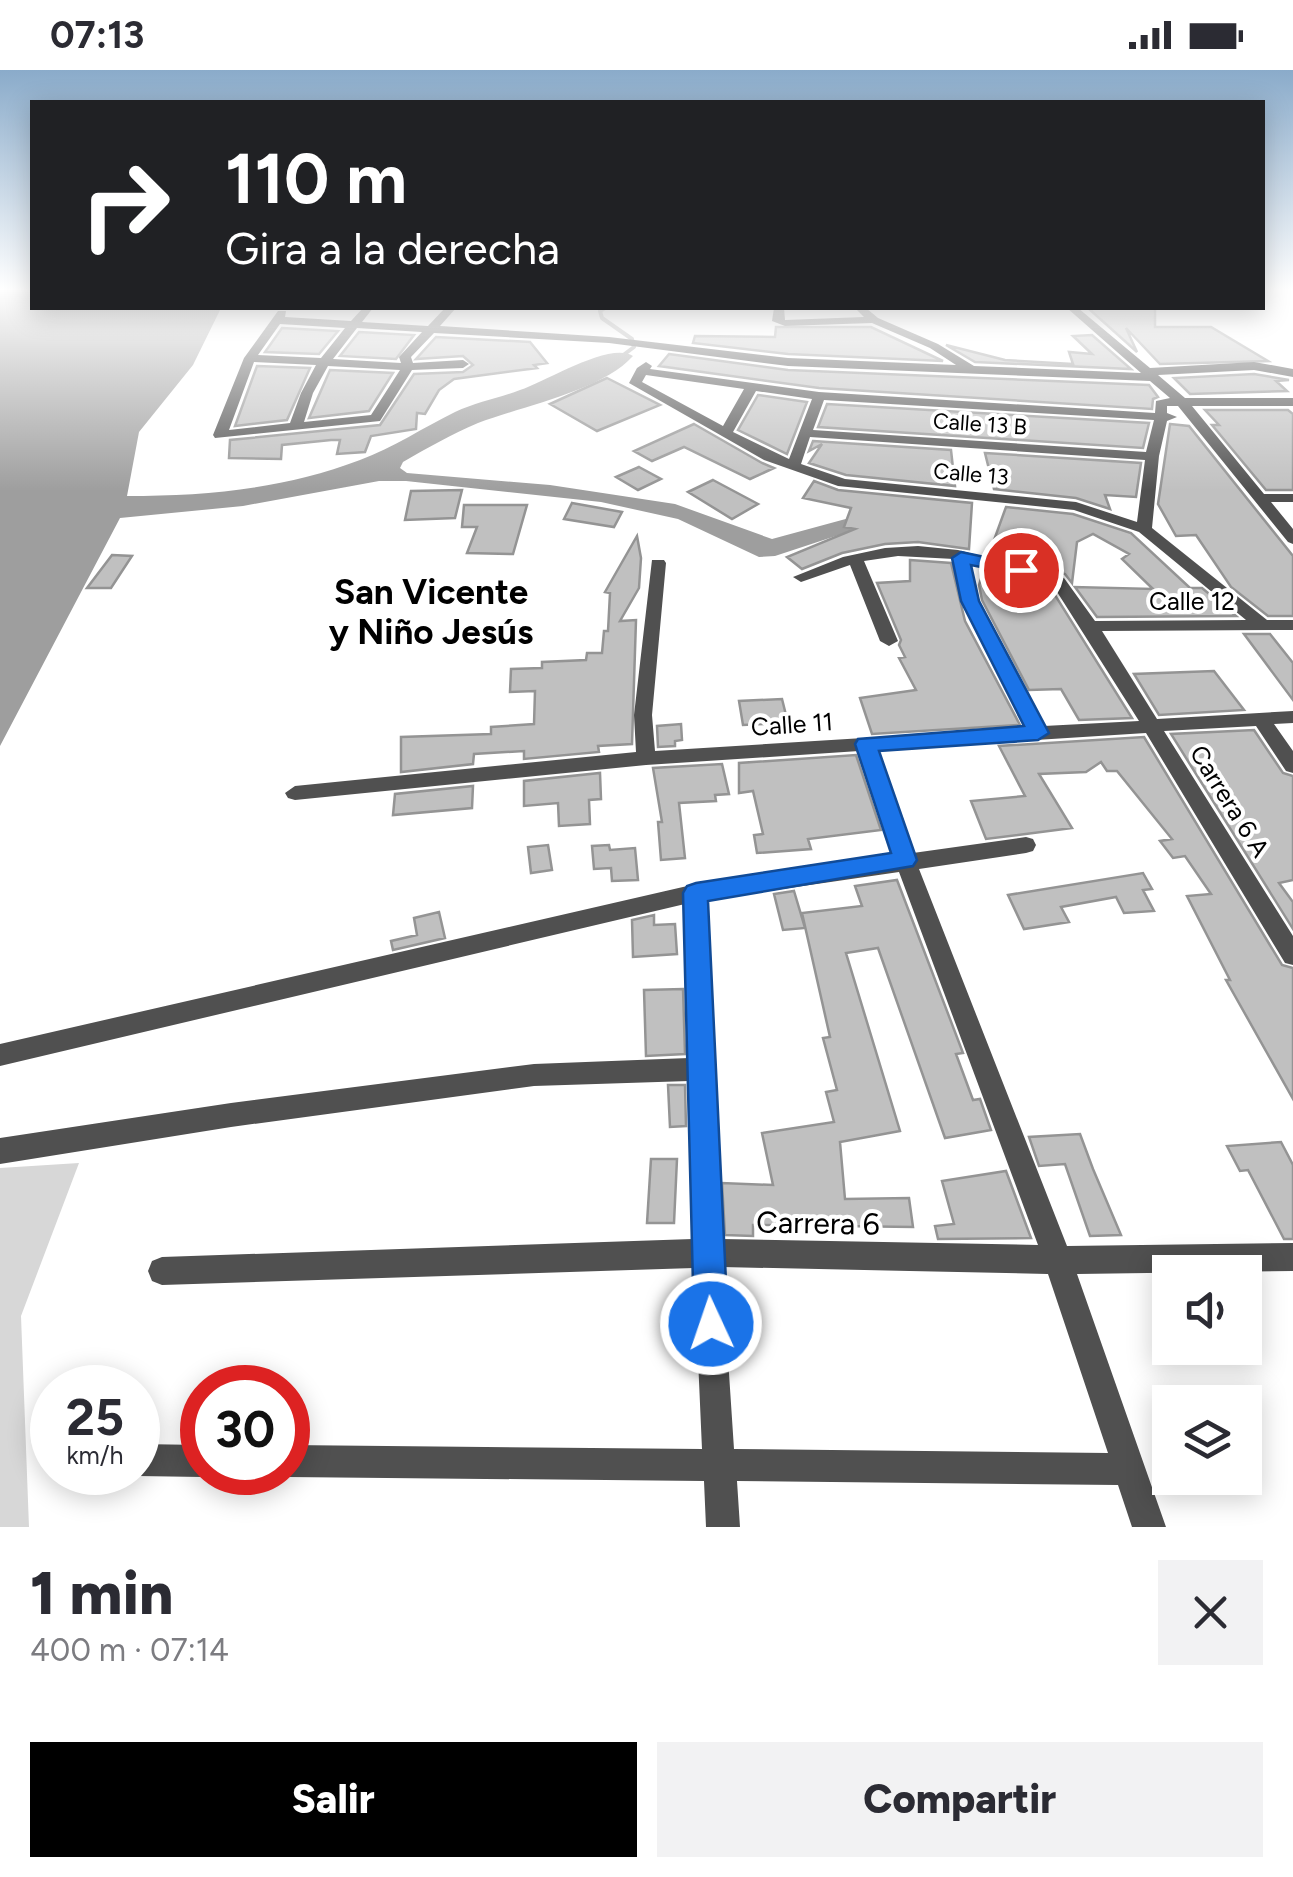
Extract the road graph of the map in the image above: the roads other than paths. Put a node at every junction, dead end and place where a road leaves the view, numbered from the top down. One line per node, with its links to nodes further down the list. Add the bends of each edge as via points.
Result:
1 (252, 355): 8 (street)
2 (329, 355): 9 (street)
3 (408, 355): 12 (street)
4 (658, 355): 16 (street)
5 (731, 355): 10 (street)
6 (948, 355): 13 (street)
7 (1126, 355): 15 (street)
8 (250, 358): 9 (street); 24 (street, via 220,434)
9 (324, 362): 12 (street); 24 (street)
10 (788, 362): 13 (street); 18 (street)
11 (463, 364): 12 (street)
12 (408, 367): 24 (street, via 375,418)
13 (972, 370): 15 (street)
14 (1293, 373): 15 (street, via 1254,366)
15 (1149, 375): 20 (street)
16 (638, 377): 17 (street); 26 (street, Calle 13)
17 (752, 386): 18 (street); 26 (street)
18 (779, 391): 19 (street)
19 (819, 396): 22 (street); 25 (street)
20 (1182, 402): 21 (street); 22 (street, via 1162,403); 23 (street)
21 (1293, 402)
22 (1160, 416): 23 (street); 27 (street)
23 (1195, 417): 29 (street)
24 (296, 426)
25 (805, 433): 27 (street, Calle 13 B); 28 (street)
26 (725, 435): 28 (street, Calle 13)
27 (1152, 456): 31 (street)
28 (793, 466): 31 (street, Calle 13, via 871,487 1076,506)
29 (1263, 498): 30 (street); 32 (street)
30 (1293, 498)
31 (1144, 530): 38 (street)
32 (1293, 539)
33 (961, 558): 34 (street, via 898,552); 37 (street, via 1058,581); 44 (street, via 970,601)
34 (855, 559): 36 (street); 40 (street)
35 (658, 563): 46 (street, via 642,715)
36 (801, 577)
37 (1090, 626): 38 (street, Calle 12); 43 (street)
38 (1264, 626): 39 (street, Calle 12)
39 (1292, 627)
40 (889, 641)
41 (1293, 717): 42 (street, Calle 11)
42 (1260, 718): 43 (street, Calle 11); 47 (street)
43 (1151, 725): 44 (street, Calle 11); 52 (street, Carrera 6 A)
44 (1038, 733): 45 (street, Calle 11)
45 (866, 744): 46 (street, Calle 11); 50 (street)
46 (646, 758): 48 (street, Calle 11)
47 (1293, 766)
48 (295, 793)
49 (1026, 844): 50 (street)
50 (905, 860): 51 (street); 58 (street)
51 (696, 893): 53 (street); 54 (street)
52 (1293, 956)
53 (0, 1056)
54 (701, 1069): 55 (street, via 534,1075); 56 (street)
55 (0, 1151)
56 (707, 1254): 58 (street, Carrera 6); 59 (street, Carrera 6); 61 (street)
57 (1293, 1256): 58 (street, Carrera 6)
58 (1058, 1260): 62 (street)
59 (162, 1271)
60 (310, 1462): 61 (street)
61 (720, 1465): 62 (street); 63 (street)
62 (1129, 1469): 64 (street)
63 (723, 1527)
64 (1149, 1527)

